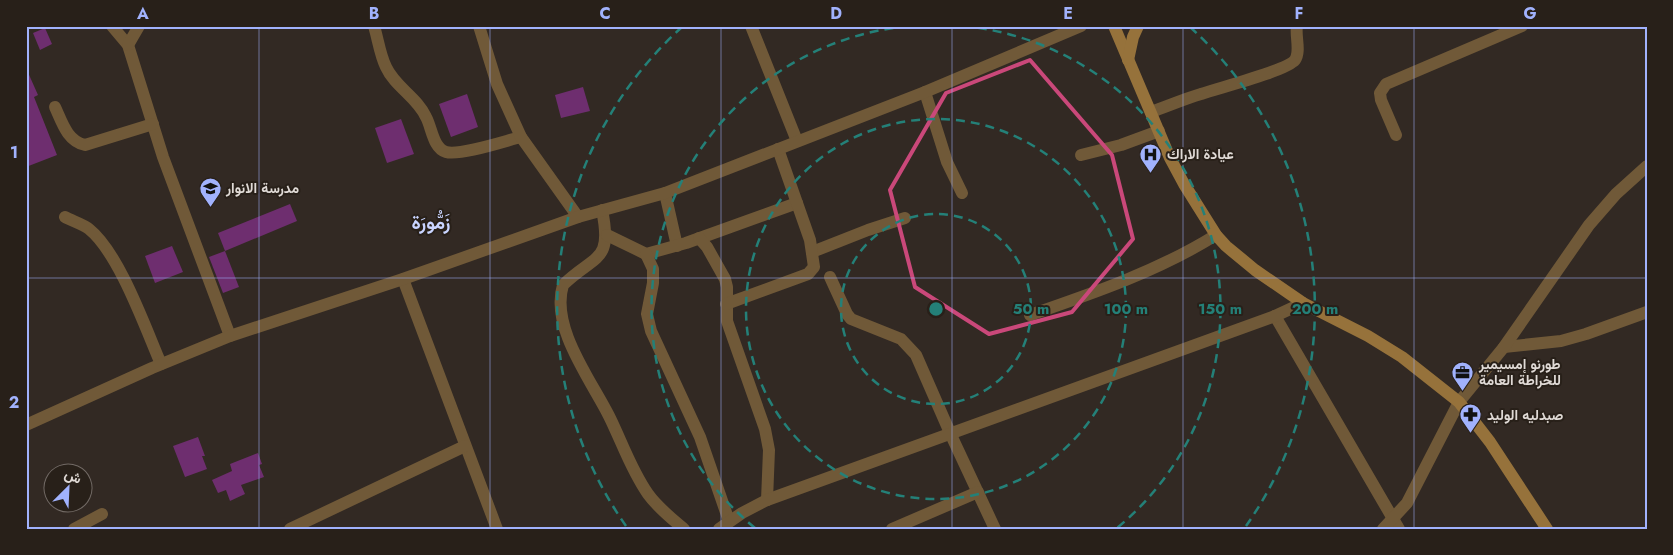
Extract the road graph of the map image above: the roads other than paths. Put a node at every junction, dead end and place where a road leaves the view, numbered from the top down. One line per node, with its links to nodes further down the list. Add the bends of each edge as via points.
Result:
1 (112, 26): 11 (street)
2 (139, 26): 11 (street)
3 (374, 26): 19 (street, via 386,66 397,84 426,116 437,145 443,151 454,154)
4 (479, 26): 19 (street, via 497,84)
5 (751, 26): 20 (street)
6 (1081, 26): 13 (street)
7 (1114, 26): 12 (street)
8 (1138, 26): 12 (street)
9 (1297, 26): 15 (street, via 1298,51 1296,59 1290,63)
10 (1522, 26): 18 (street, via 1386,84 1380,92 1381,100)
11 (128, 45): 16 (street)
12 (1128, 60): 15 (street)
13 (925, 92): 20 (street); 25 (street, via 947,162)
14 (55, 106): 16 (street, via 66,131 77,143 85,145)
15 (1151, 112): 17 (street)
16 (153, 124): 44 (street)
17 (1159, 131): 22 (street, via 1121,146); 32 (street, via 1180,178)
18 (1396, 135)
19 (521, 137): 29 (street)
20 (797, 142): 21 (street)
21 (778, 149): 24 (street); 26 (street)
22 (1081, 155)
23 (1647, 166): 45 (street, via 1589,225)
24 (665, 193): 27 (street); 34 (street)
25 (962, 193)
26 (797, 204): 33 (street); 35 (street)
27 (602, 210): 29 (street); 31 (street)
28 (65, 217): 46 (street, via 88,228 102,242 124,279)
29 (578, 217): 38 (street)
30 (905, 218): 35 (street)
31 (607, 235): 36 (street); 59 (street, via 599,256 563,285 560,308 569,338 648,495)
32 (1216, 235): 39 (street, via 1255,270); 42 (street, via 1153,270)
33 (699, 238): 34 (street); 40 (street, via 725,279)
34 (677, 246): 36 (street)
35 (812, 252): 40 (street, via 814,267 808,274)
36 (646, 254): 54 (street, via 653,284 647,314 651,331 700,437)
37 (830, 277): 49 (street, via 851,319 901,339 916,355)
38 (403, 279): 44 (street); 50 (street)
39 (1303, 303): 43 (street); 47 (street, via 1402,356)
40 (726, 304): 52 (street, via 732,336 765,429 769,450)
41 (1647, 312): 45 (street, via 1561,341)
42 (1030, 315)
43 (1275, 316): 49 (street); 55 (street)
44 (230, 336): 46 (street)
45 (1504, 347): 47 (street)
46 (161, 364): 48 (street)
47 (1459, 402): 55 (street); 64 (street, via 1490,442)
48 (26, 425)
49 (951, 435): 51 (street); 52 (street)
50 (465, 446): 57 (street); 58 (street)
51 (978, 492): 61 (street); 62 (street)
52 (767, 500): 54 (street)
53 (102, 514): 56 (street)
54 (729, 521): 60 (street)
55 (1396, 524): 63 (street)
56 (74, 529)
57 (290, 529)
58 (497, 529)
59 (684, 529)
60 (719, 529)
61 (892, 529)
62 (995, 529)
63 (1383, 529)
64 (1547, 529)

